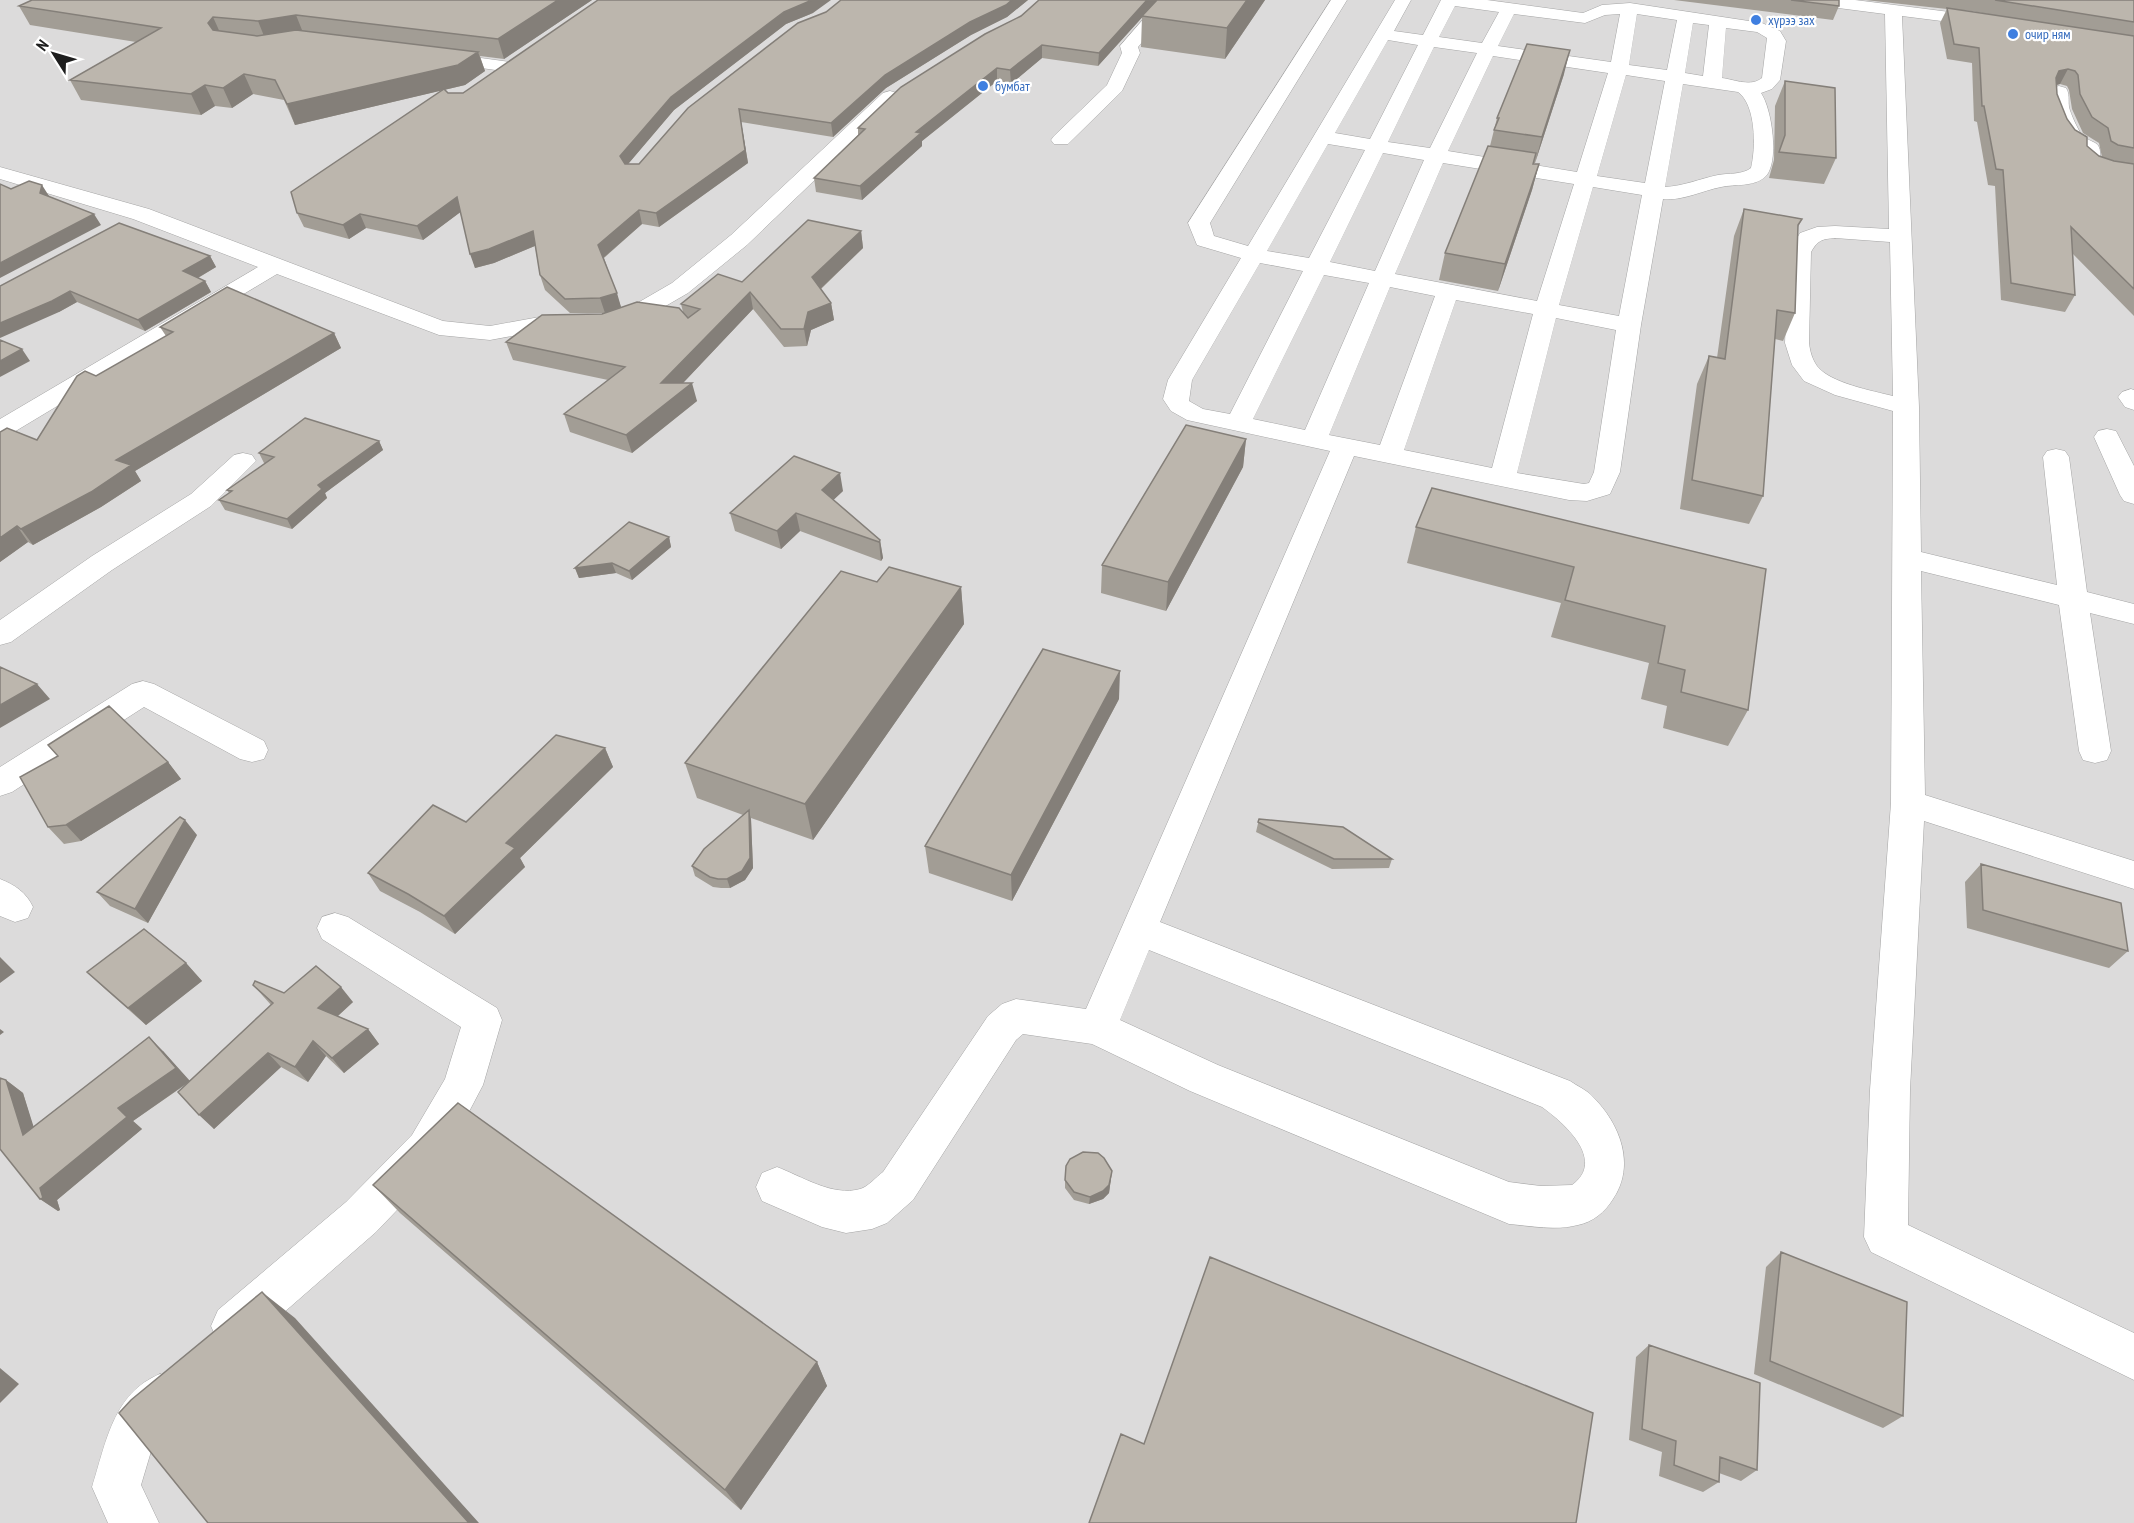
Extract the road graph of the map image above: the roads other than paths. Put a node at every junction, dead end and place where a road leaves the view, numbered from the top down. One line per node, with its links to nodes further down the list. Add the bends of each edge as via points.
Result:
1 (1169, 0): 26 (street, via 1129,46 1131,53 1115,87)
2 (1339, 0): 36 (street, via 1199,223 1205,240)
3 (1403, 0): 14 (street)
4 (1449, 0): 7 (street); 15 (street)
5 (1815, 0): 9 (street)
6 (1961, 0): 11 (street)
7 (1509, 8): 8 (street, via 1585,18 1602,10); 16 (street)
8 (1630, 8): 10 (street); 18 (street)
9 (1893, 10): 11 (street); 35 (street)
10 (1686, 16): 12 (street); 19 (street)
11 (1978, 20): 13 (street)
12 (1718, 21): 20 (street); 23 (street, via 1762,28 1777,41 1771,81)
13 (2001, 24)
14 (1382, 34): 15 (street); 25 (street)
15 (1427, 41): 16 (street); 27 (street)
16 (1487, 49): 18 (street); 28 (street)
17 (418, 55): 21 (street, via 514,64)
18 (1619, 68): 19 (street); 31 (street)
19 (1676, 76): 20 (street); 32 (street)
20 (1712, 81): 23 (street)
21 (484, 84)
22 (904, 87): 37 (street, via 739,240 680,288 642,310 607,322 545,323 490,333 439,328)
23 (1751, 91): 32 (street, via 1761,113 1760,171 1752,177 1686,191)
24 (2059, 92): 30 (street, via 2060,109 2074,138 2091,148 2090,160 2102,168)
25 (1323, 137): 27 (street); 36 (street)
26 (1061, 140)
27 (1378, 146): 28 (street); 38 (street)
28 (1438, 156): 31 (street); 39 (street)
29 (0, 173): 33 (street)
30 (2134, 173)
31 (1586, 181): 32 (street); 41 (street)
32 (1654, 192): 42 (street)
33 (141, 214): 34 (street); 37 (street)
34 (111, 231)
35 (1900, 236): 43 (street); 43 (street, via 1835,232 1808,238 1800,252 1797,343 1799,357 1814,377)
36 (1255, 255): 38 (street); 44 (street, via 1175,393 1181,409)
37 (275, 266): 45 (street)
38 (1317, 267): 39 (street); 44 (street)
39 (1383, 279): 40 (street); 47 (street)
40 (1448, 291): 41 (street); 49 (street)
41 (1546, 310): 42 (street); 52 (street)
42 (1629, 325): 52 (street, via 1607,472 1600,488 1587,493 1569,492)
43 (1906, 407): 54 (street)
44 (1238, 424): 47 (street)
45 (0, 430)
46 (2107, 437): 53 (street)
47 (1314, 440): 48 (street)
48 (1345, 447): 49 (street); 64 (street)
49 (1389, 456): 52 (street)
50 (2056, 457): 55 (street)
51 (243, 461): 57 (street, via 201,500)
52 (1502, 478)
53 (2134, 495)
54 (1907, 558): 55 (street); 61 (street)
55 (2073, 599): 56 (street); 59 (street)
56 (2134, 614)
57 (0, 635)
58 (252, 750): 60 (street, via 143,692)
59 (2096, 751)
60 (0, 783)
61 (1908, 803): 62 (street); 67 (street, via 1890,1090 1886,1237)
62 (2134, 875)
63 (335, 928): 68 (street, via 483,1020 463,1085 427,1149 361,1216 196,1359 135,1425 116,1487)
64 (1139, 930): 65 (street); 65 (street, via 1556,1094 1578,1109 1593,1129 1605,1153 1604,1177 1590,1197 1577,1205 1541,1208 1509,1203 1204,1078)
65 (1097, 1028): 66 (street, via 1016,1016 1002,1028 898,1186 872,1208 846,1212)
66 (777, 1186)
67 (2134, 1357)
68 (134, 1523)

